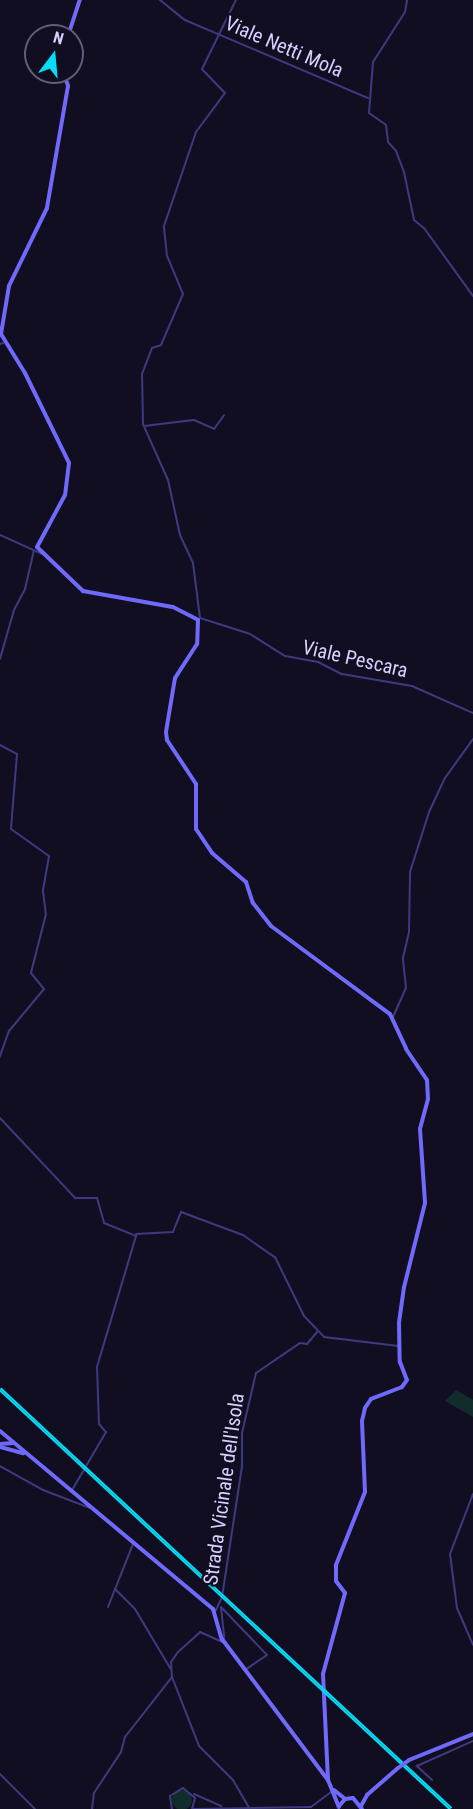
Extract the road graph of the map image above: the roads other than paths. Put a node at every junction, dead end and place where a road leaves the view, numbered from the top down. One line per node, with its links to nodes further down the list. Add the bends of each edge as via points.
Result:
1 (80, 0): 5 (street)
2 (160, 0): 6 (street, Viale Netti Mola, via 185,20)
3 (236, 0): 6 (street)
4 (407, 0): 8 (street, Viale Netti Mola, via 405,12 373,62)
5 (72, 24)
6 (219, 35): 8 (street, Viale Netti Mola); 12 (street, via 202,71 225,93 196,132 164,226 167,256 183,294 161,345 153,348 143,370)
7 (67, 84): 10 (street, via 46,208 9,286)
8 (369, 98): 9 (street, via 369,114 386,125 388,142 400,161 414,220)
9 (473, 296)
10 (2, 343): 15 (street, via 22,367 69,463 65,495 37,543)
11 (224, 415): 12 (street, via 214,429 194,420)
12 (144, 426): 16 (street, via 168,480 180,535 193,563)
13 (0, 535): 14 (street)
14 (33, 551): 15 (street); 17 (street, via 30,574)
15 (42, 554): 16 (street, via 55,561 83,591 173,607)
16 (199, 619): 18 (street, Viale Pescara, via 250,634 285,656 318,662 342,674 412,686); 21 (street, via 197,644 175,678 166,732 166,740 196,784 196,829 212,853 246,882 253,903 271,926)
17 (0, 659)
18 (473, 713)
19 (473, 740): 21 (street, via 446,778 429,812 410,872 409,932 403,958 406,988)
20 (0, 745): 22 (street, via 14,749 17,754 10,829 49,856 43,891 46,914 31,973 44,989 9,1031)
21 (393, 1017): 26 (street, via 406,1049 427,1080 428,1095 420,1129 425,1203 404,1287)
22 (0, 1056)
23 (0, 1118): 24 (street, via 75,1198 97,1198 104,1222)
24 (134, 1234): 25 (street, via 173,1232 181,1212 250,1238 275,1257 304,1316); 32 (street, via 97,1367 99,1424 106,1432)
25 (319, 1332): 26 (street, via 333,1340 366,1340); 38 (street, Strada Vicinale dell'Isola, via 307,1344 296,1346 256,1373 242,1433 238,1499)
26 (398, 1346): 48 (street, via 407,1380 402,1387 371,1399 365,1408 365,1492 336,1565 336,1581 345,1593 323,1674)
27 (0, 1431): 28 (street)
28 (14, 1443): 29 (street); 30 (street)
29 (1, 1446): 30 (street)
30 (29, 1456): 32 (street)
31 (0, 1466): 34 (street, via 43,1490)
32 (71, 1492): 34 (street)
33 (473, 1494): 41 (street, via 450,1554 457,1608)
34 (91, 1508): 35 (street)
35 (134, 1545): 36 (street); 39 (street)
36 (116, 1589): 37 (street); 42 (street, via 135,1609)
37 (108, 1607)
38 (221, 1607): 39 (street, Strada Vicinale dell'Isola); 40 (street); 43 (street, via 267,1655)
39 (216, 1614): 40 (street)
40 (224, 1640): 42 (street, via 197,1633 178,1652); 43 (street)
41 (473, 1645)
42 (170, 1668): 44 (street)
43 (245, 1670): 48 (street)
44 (172, 1677): 56 (street, via 199,1746 233,1780); 60 (street, via 126,1736 122,1752 94,1793)
45 (473, 1734): 52 (street, bridge, via 409,1760)
46 (473, 1741): 49 (street, via 417,1766)
47 (0, 1774): 59 (street)
48 (328, 1780): 50 (street)
49 (432, 1780)
50 (333, 1789): 54 (street); 57 (street); 63 (street, via 310,1807)
51 (193, 1794): 55 (street); 61 (street, via 187,1789 176,1790 169,1800); 62 (street)
52 (367, 1795): 53 (street); 58 (street)
53 (353, 1798): 54 (street); 58 (street)
54 (345, 1799): 57 (street)
55 (227, 1808): 56 (street); 62 (street)
56 (249, 1808): 63 (street)
57 (339, 1808)
58 (362, 1808)
59 (35, 1809)
60 (92, 1809)
61 (172, 1809)
62 (192, 1809)
63 (260, 1809)

